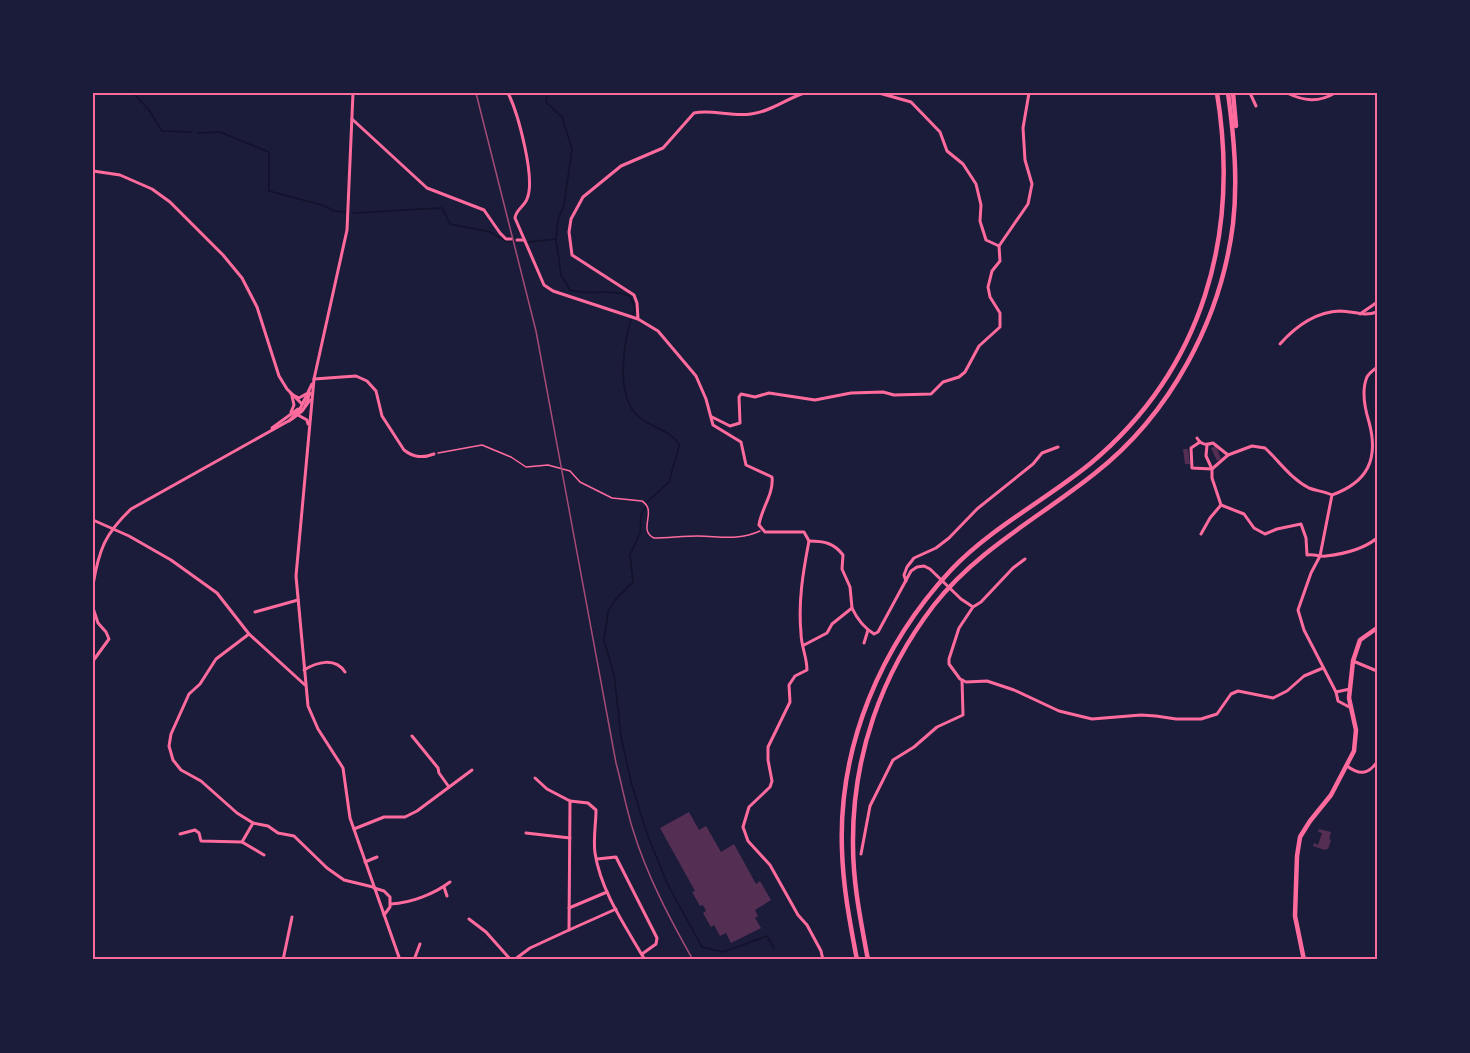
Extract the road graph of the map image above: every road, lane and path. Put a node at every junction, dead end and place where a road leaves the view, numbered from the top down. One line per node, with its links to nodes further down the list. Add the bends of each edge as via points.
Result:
1 (352, 93): 14 (street)
2 (508, 93): 18 (street, via 520,124 530,184 527,200 514,218)
3 (804, 93): 24 (street, via 764,112 734,116 694,113 663,148 621,166 583,197 571,219 572,255 634,295)
4 (831, 93): 5 (street)
5 (850, 93)
6 (868, 93): 19 (street, via 911,102 939,132 947,151 963,164 976,184 986,240)
7 (1029, 93): 19 (street, via 1023,128 1024,160 1032,184 1028,204)
8 (1217, 93): 112 (highway, via 1225,177 1222,224 1210,280 1182,351 1139,415 1115,442 986,538 953,568 902,632 867,702 850,759 843,809 844,878)
9 (1231, 93): 113 (highway, via 1237,135 1233,225 1221,282 1192,356 1170,391 1123,449 960,575 912,637 881,696 866,738 854,808 854,867)
10 (1250, 93): 13 (street)
11 (1287, 93): 12 (street, via 1300,100 1316,100)
12 (1335, 93)
13 (1256, 106)
14 (352, 119): 16 (street, via 427,188 484,210 500,233); 27 (street, via 347,230)
15 (93, 171): 29 (street, via 128,178 152,189 223,255 253,298 276,371)
16 (511, 239)
17 (518, 240): 18 (street)
18 (524, 240): 24 (street, via 544,285)
19 (999, 246): 32 (street, via 1000,261 992,271 988,287 1000,313 1000,327 979,346 965,372 943,382 931,394 850,393 815,400 769,393 755,397 744,394 739,397 740,423 730,426)
20 (1377, 293): 21 (street)
21 (1376, 305): 23 (street)
22 (1377, 312): 23 (street)
23 (1359, 315): 25 (street, via 1339,311 1322,315 1298,326)
24 (636, 319): 32 (street, via 658,331 696,376)
25 (1280, 344)
26 (1377, 367): 41 (street, via 1368,376 1364,394 1373,451 1369,468 1362,478)
27 (314, 379): 28 (street); 29 (street, via 305,396); 38 (street, via 356,376 367,381 376,391 382,416 404,450 423,458)
28 (311, 391): 30 (street); 34 (street)
29 (291, 394): 30 (street); 33 (street, via 294,405)
30 (303, 406): 31 (street); 33 (street); 34 (street)
31 (298, 415): 33 (street); 35 (street, via 307,420)
32 (712, 417): 45 (street, via 713,425 741,442 746,465 772,477 773,486 759,525)
33 (287, 420): 44 (street, via 131,509)
34 (309, 420): 35 (street)
35 (309, 428): 53 (street, via 297,553)
36 (1207, 445): 39 (street, via 1213,444); 40 (street, via 1206,456); 40 (street, via 1199,440 1191,448 1192,468)
37 (1058, 447): 51 (street, via 1042,453 949,538 914,558 904,575)
38 (434, 454): 45 (path, via 482,445 526,467 548,465 570,471 580,482 612,498 646,503 650,511 646,532 654,538 738,537)
39 (1228, 455): 40 (street); 41 (street, via 1252,446 1265,448 1294,478 1310,489)
40 (1212, 469): 42 (street)
41 (1332, 495): 49 (street)
42 (1221, 505): 46 (street); 49 (street, via 1244,514 1264,534 1301,524 1307,555)
43 (93, 520): 44 (street)
44 (111, 529): 52 (street); 60 (street, via 171,560 217,593)
45 (765, 532): 48 (street, via 804,532)
46 (1201, 534)
47 (1377, 538): 49 (street, via 1351,551)
48 (809, 541): 56 (street, via 824,541 843,555 842,569 850,587); 62 (street, via 800,584 800,635)
49 (1320, 556): 65 (street, via 1298,610)
50 (1025, 559): 54 (street)
51 (906, 581): 54 (street, via 911,572 924,566); 59 (street, via 878,632)
52 (93, 585)
53 (298, 600): 57 (street); 66 (street)
54 (973, 607): 69 (street, via 959,628 948,658)
55 (93, 608): 63 (street, via 109,639)
56 (852, 608): 59 (street); 62 (street, via 827,633)
57 (255, 612)
58 (1377, 628): 64 (highway, via 1360,640)
59 (868, 630): 61 (street)
60 (249, 634): 70 (street); 81 (street, via 216,659 189,694 169,746 181,770)
61 (864, 643)
62 (804, 645): 111 (street, via 807,670 795,676 789,685 790,702 768,747 771,787 749,807 743,827 748,841 770,865 807,925)
63 (93, 661)
64 (1353, 661): 67 (street); 71 (highway)
65 (1323, 668): 69 (street, via 1273,698 1238,691 1231,694 1217,714 1201,719 1141,715 1092,719 1059,711 987,681); 72 (street)
66 (304, 670): 68 (street, via 330,663); 70 (street)
67 (1377, 671)
68 (345, 672)
69 (962, 680): 87 (street, via 963,715 937,727 893,760 870,806)
70 (305, 685): 82 (street, via 312,718 343,768)
71 (1350, 689): 72 (street); 73 (highway)
72 (1336, 692): 73 (street, via 1338,701)
73 (1351, 708): 76 (highway, via 1356,737)
74 (412, 736): 79 (street)
75 (1377, 762): 76 (street, via 1364,773)
76 (1347, 766): 114 (highway, via 1300,837 1295,916)
77 (472, 770): 79 (street)
78 (535, 778): 80 (street, via 546,789)
79 (449, 788): 82 (street, via 405,817 384,817)
80 (570, 801): 85 (street); 90 (street, via 588,804 596,810)
81 (253, 823): 86 (street); 93 (street, via 294,836 344,880)
82 (354, 829): 91 (street)
83 (526, 833): 85 (street)
84 (180, 834): 86 (street, via 195,830 201,841)
85 (570, 838): 98 (street)
86 (242, 843): 88 (street)
87 (861, 854)
88 (264, 855)
89 (377, 858): 91 (street)
90 (597, 860): 95 (street); 105 (street, via 616,857 657,938 656,944)
91 (365, 862): 93 (street)
92 (450, 882): 94 (street)
93 (374, 887): 97 (street, via 387,893); 100 (street)
94 (444, 887): 96 (street); 97 (street)
95 (607, 892): 98 (street); 99 (street)
96 (447, 896)
97 (391, 904): 100 (street)
98 (569, 908): 103 (street)
99 (616, 909): 103 (street); 105 (street)
100 (384, 915): 107 (street)
101 (292, 917): 106 (street)
102 (469, 919): 109 (street)
103 (569, 930): 109 (street)
104 (420, 944): 108 (street)
105 (642, 954): 110 (street)
106 (283, 960)
107 (400, 960)
108 (414, 960)
109 (513, 960)
110 (645, 960)
111 (823, 960)
112 (857, 960)
113 (868, 960)
114 (1304, 960)

